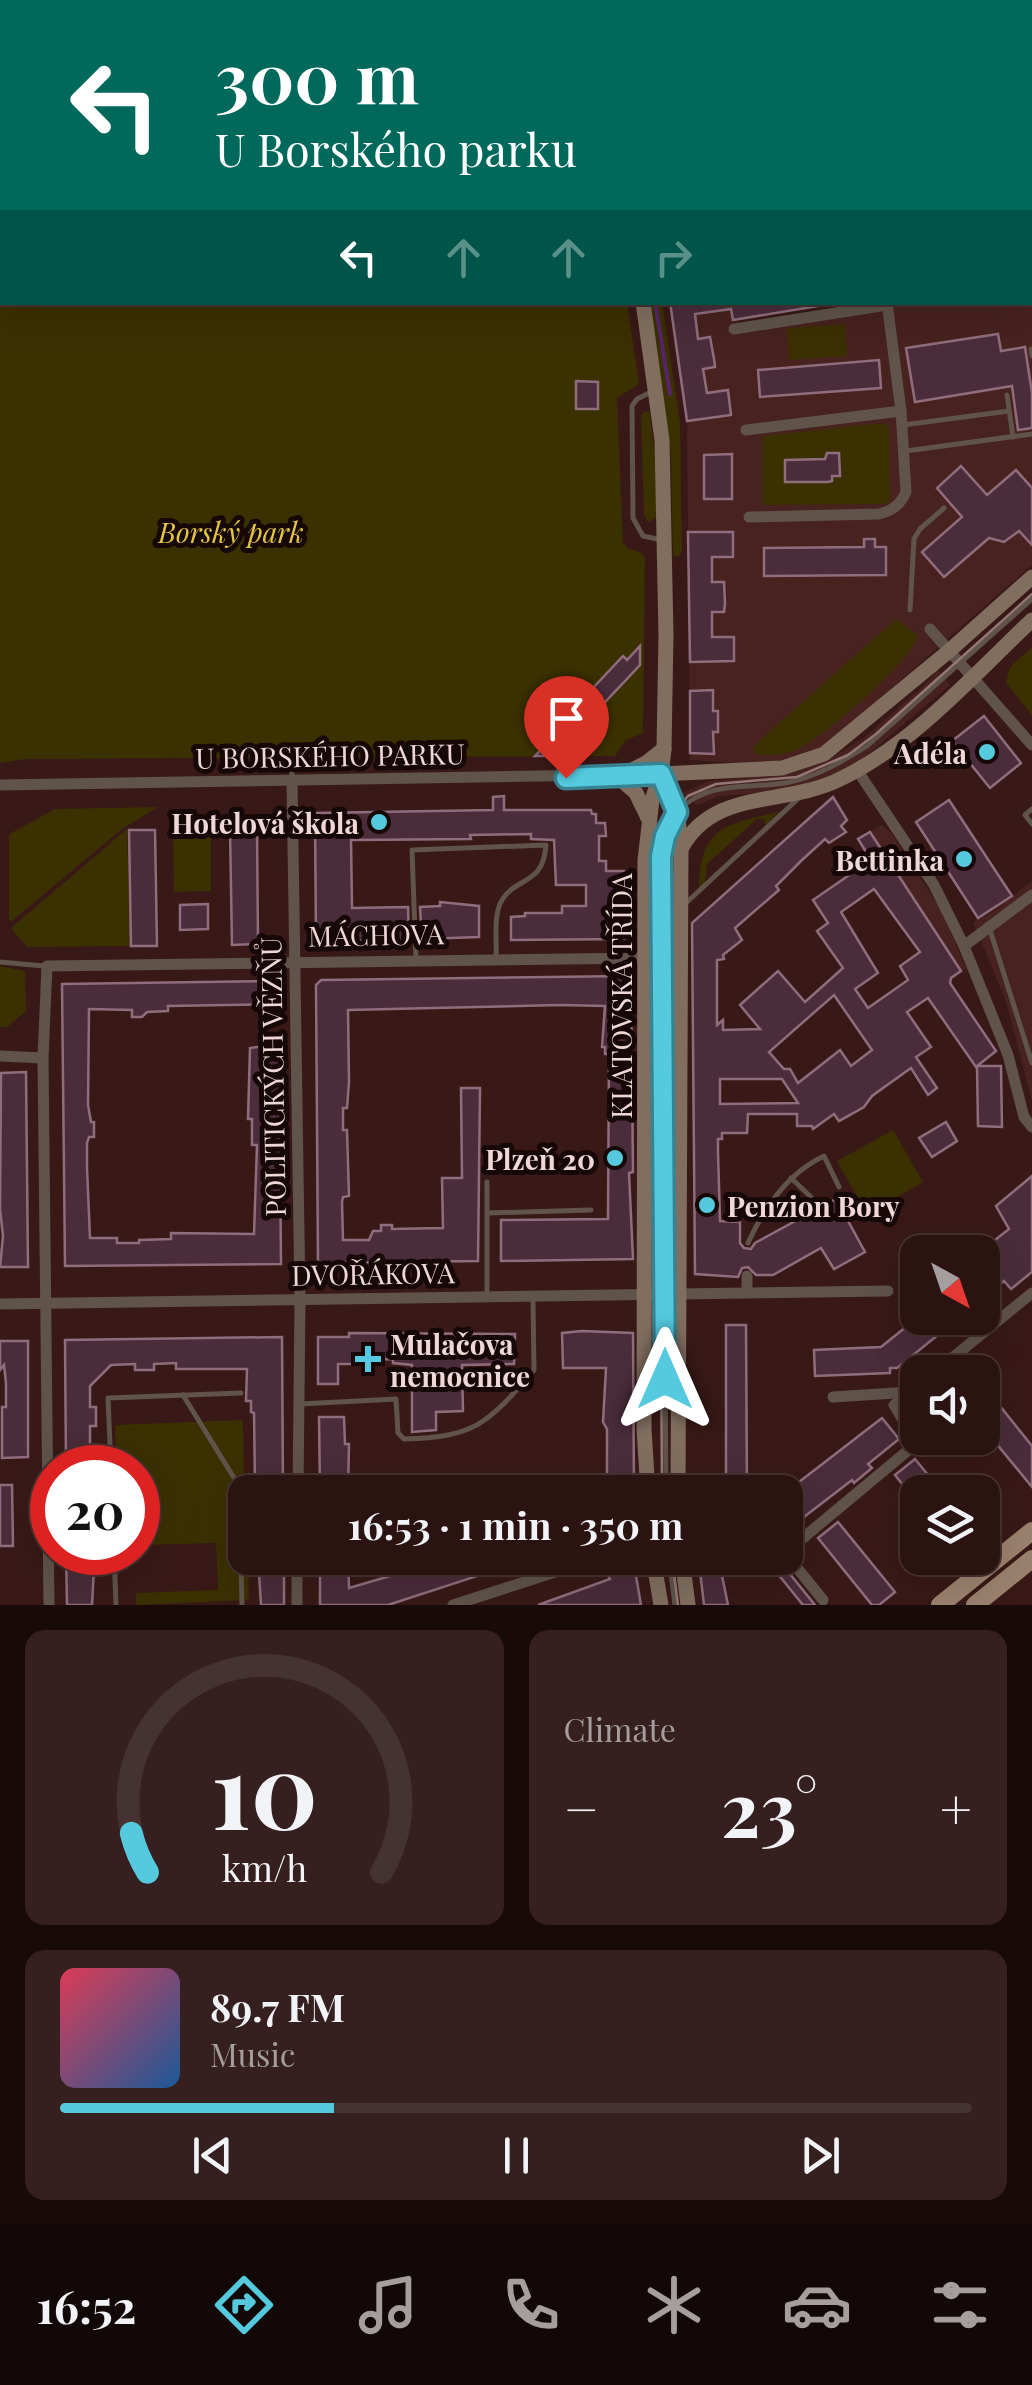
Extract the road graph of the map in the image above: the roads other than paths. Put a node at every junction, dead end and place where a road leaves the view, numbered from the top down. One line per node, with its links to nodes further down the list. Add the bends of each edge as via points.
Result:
1 (642, 305): 5 (main road, KLATOVSKÁ TŘÍDA)
2 (881, 305): 4 (street)
3 (887, 305): 7 (street)
4 (734, 329)
5 (656, 390): 16 (main road, KLATOVSKÁ TŘÍDA); 16 (lane, via 632,406 633,518 643,536)
6 (1007, 395): 8 (lane)
7 (901, 411): 9 (street); 10 (street)
8 (1009, 411): 9 (lane); 12 (lane)
9 (902, 425): 13 (street)
10 (746, 430)
11 (1032, 434): 12 (lane)
12 (1013, 437): 13 (lane)
13 (904, 451): 15 (street, via 906,492 891,512)
14 (944, 508): 19 (lane, via 914,539)
15 (749, 517)
16 (666, 540): 25 (main road, KLATOVSKÁ TŘÍDA)
17 (1032, 577): 22 (main road)
18 (1032, 598): 22 (lane)
19 (910, 610)
20 (1032, 620): 23 (main road)
21 (930, 629): 22 (street)
22 (955, 657): 23 (street); 28 (main road, via 810,760 782,768); 35 (lane, via 867,746 832,767 790,782 710,790)
23 (972, 676): 24 (street); 27 (main road)
24 (1032, 745)
25 (664, 749): 28 (main road); 29 (main road, KLATOVSKÁ TŘÍDA); 30 (main road)
26 (292, 763): 31 (lane)
27 (857, 770): 33 (main road); 45 (street, via 934,886)
28 (693, 771): 29 (main road)
29 (661, 774): 30 (street, U BORSKÉHO PARKU); 34 (main road, KLATOVSKÁ TŘÍDA); 35 (main road)
30 (618, 777): 31 (street, U BORSKÉHO PARKU); 39 (main road, via 643,803)
31 (292, 780): 32 (street, U BORSKÉHO PARKU); 49 (street, POLITICKÝCH VĚZŇŮ)
32 (0, 784)
33 (805, 792): 37 (main road); 43 (lane)
34 (652, 800): 39 (main road, KLATOVSKÁ TŘÍDA); 41 (lane, KLATOVSKÁ TŘÍDA)
35 (681, 808): 37 (main road); 40 (main road, KLATOVSKÁ TŘÍDA); 41 (lane, KLATOVSKÁ TŘÍDA)
36 (1032, 810): 38 (lane, via 1025,815)
37 (713, 812): 40 (main road)
38 (1032, 824)
39 (649, 827): 47 (main road, KLATOVSKÁ TŘÍDA)
40 (681, 849): 43 (main road, KLATOVSKÁ TŘÍDA)
41 (661, 856): 68 (lane, KLATOVSKÁ TŘÍDA)
42 (1032, 896): 44 (street)
43 (679, 908): 68 (main road, KLATOVSKÁ TŘÍDA)
44 (990, 930): 45 (street); 54 (lane)
45 (964, 946): 55 (street)
46 (496, 958): 47 (street, MÁCHOVA); 48 (street, MÁCHOVA); 48 (lane, via 504,895 528,882 545,860 546,845 412,850)
47 (645, 958): 67 (main road, KLATOVSKÁ TŘÍDA)
48 (416, 959): 49 (street, MÁCHOVA)
49 (295, 960): 51 (street, MÁCHOVA); 71 (street, POLITICKÝCH VĚZŇŮ)
50 (0, 962): 51 (lane)
51 (47, 966): 53 (street)
52 (0, 1056): 53 (street)
53 (43, 1058): 73 (street)
54 (1032, 1062)
55 (1032, 1127)
56 (791, 1178): 58 (lane, via 824,1156); 59 (lane); 62 (lane)
57 (488, 1182): 61 (lane)
58 (839, 1187)
59 (814, 1200)
60 (590, 1210): 61 (lane)
61 (487, 1213): 69 (lane)
62 (748, 1243)
63 (747, 1276): 65 (street)
64 (888, 1291): 65 (street, DVOŘÁKOVA)
65 (747, 1292): 68 (street, DVOŘÁKOVA)
66 (1032, 1293): 74 (street)
67 (646, 1295): 68 (street, DVOŘÁKOVA); 70 (street, DVOŘÁKOVA); 83 (main road, KLATOVSKÁ TŘÍDA)
68 (671, 1295): 84 (lane, KLATOVSKÁ TŘÍDA); 85 (main road, KLATOVSKÁ TŘÍDA)
69 (487, 1297): 70 (street, DVOŘÁKOVA); 71 (street, DVOŘÁKOVA)
70 (533, 1297): 79 (lane, via 534,1370 495,1415 459,1433 404,1438 396,1399)
71 (300, 1299): 73 (street, DVOŘÁKOVA); 79 (street, POLITICKÝCH VĚZŇŮ)
72 (0, 1304): 73 (street, DVOŘÁKOVA)
73 (46, 1304): 97 (street)
74 (955, 1355)
75 (900, 1390): 78 (street)
76 (241, 1393): 77 (lane)
77 (183, 1395): 80 (lane, via 108,1398); 99 (lane, via 239,1486)
78 (832, 1397)
79 (299, 1404): 82 (street, POLITICKÝCH VĚZŇŮ)
80 (110, 1445)
81 (903, 1455): 87 (street)
82 (298, 1475)
83 (647, 1475)
84 (666, 1475)
85 (677, 1475)
86 (1032, 1531): 105 (main road)
87 (803, 1538)
88 (1032, 1559): 106 (main road)
89 (115, 1575): 98 (lane)
90 (297, 1575): 100 (street)
91 (546, 1575): 101 (street)
92 (656, 1575): 102 (main road)
93 (671, 1575): 103 (lane)
94 (684, 1575): 104 (main road)
95 (803, 1575): 96 (street)
96 (823, 1600)
97 (49, 1605)
98 (116, 1605)
99 (242, 1605)
100 (297, 1605)
101 (453, 1605)
102 (661, 1605)
103 (675, 1605)
104 (688, 1605)
105 (940, 1605)
106 (975, 1605)

